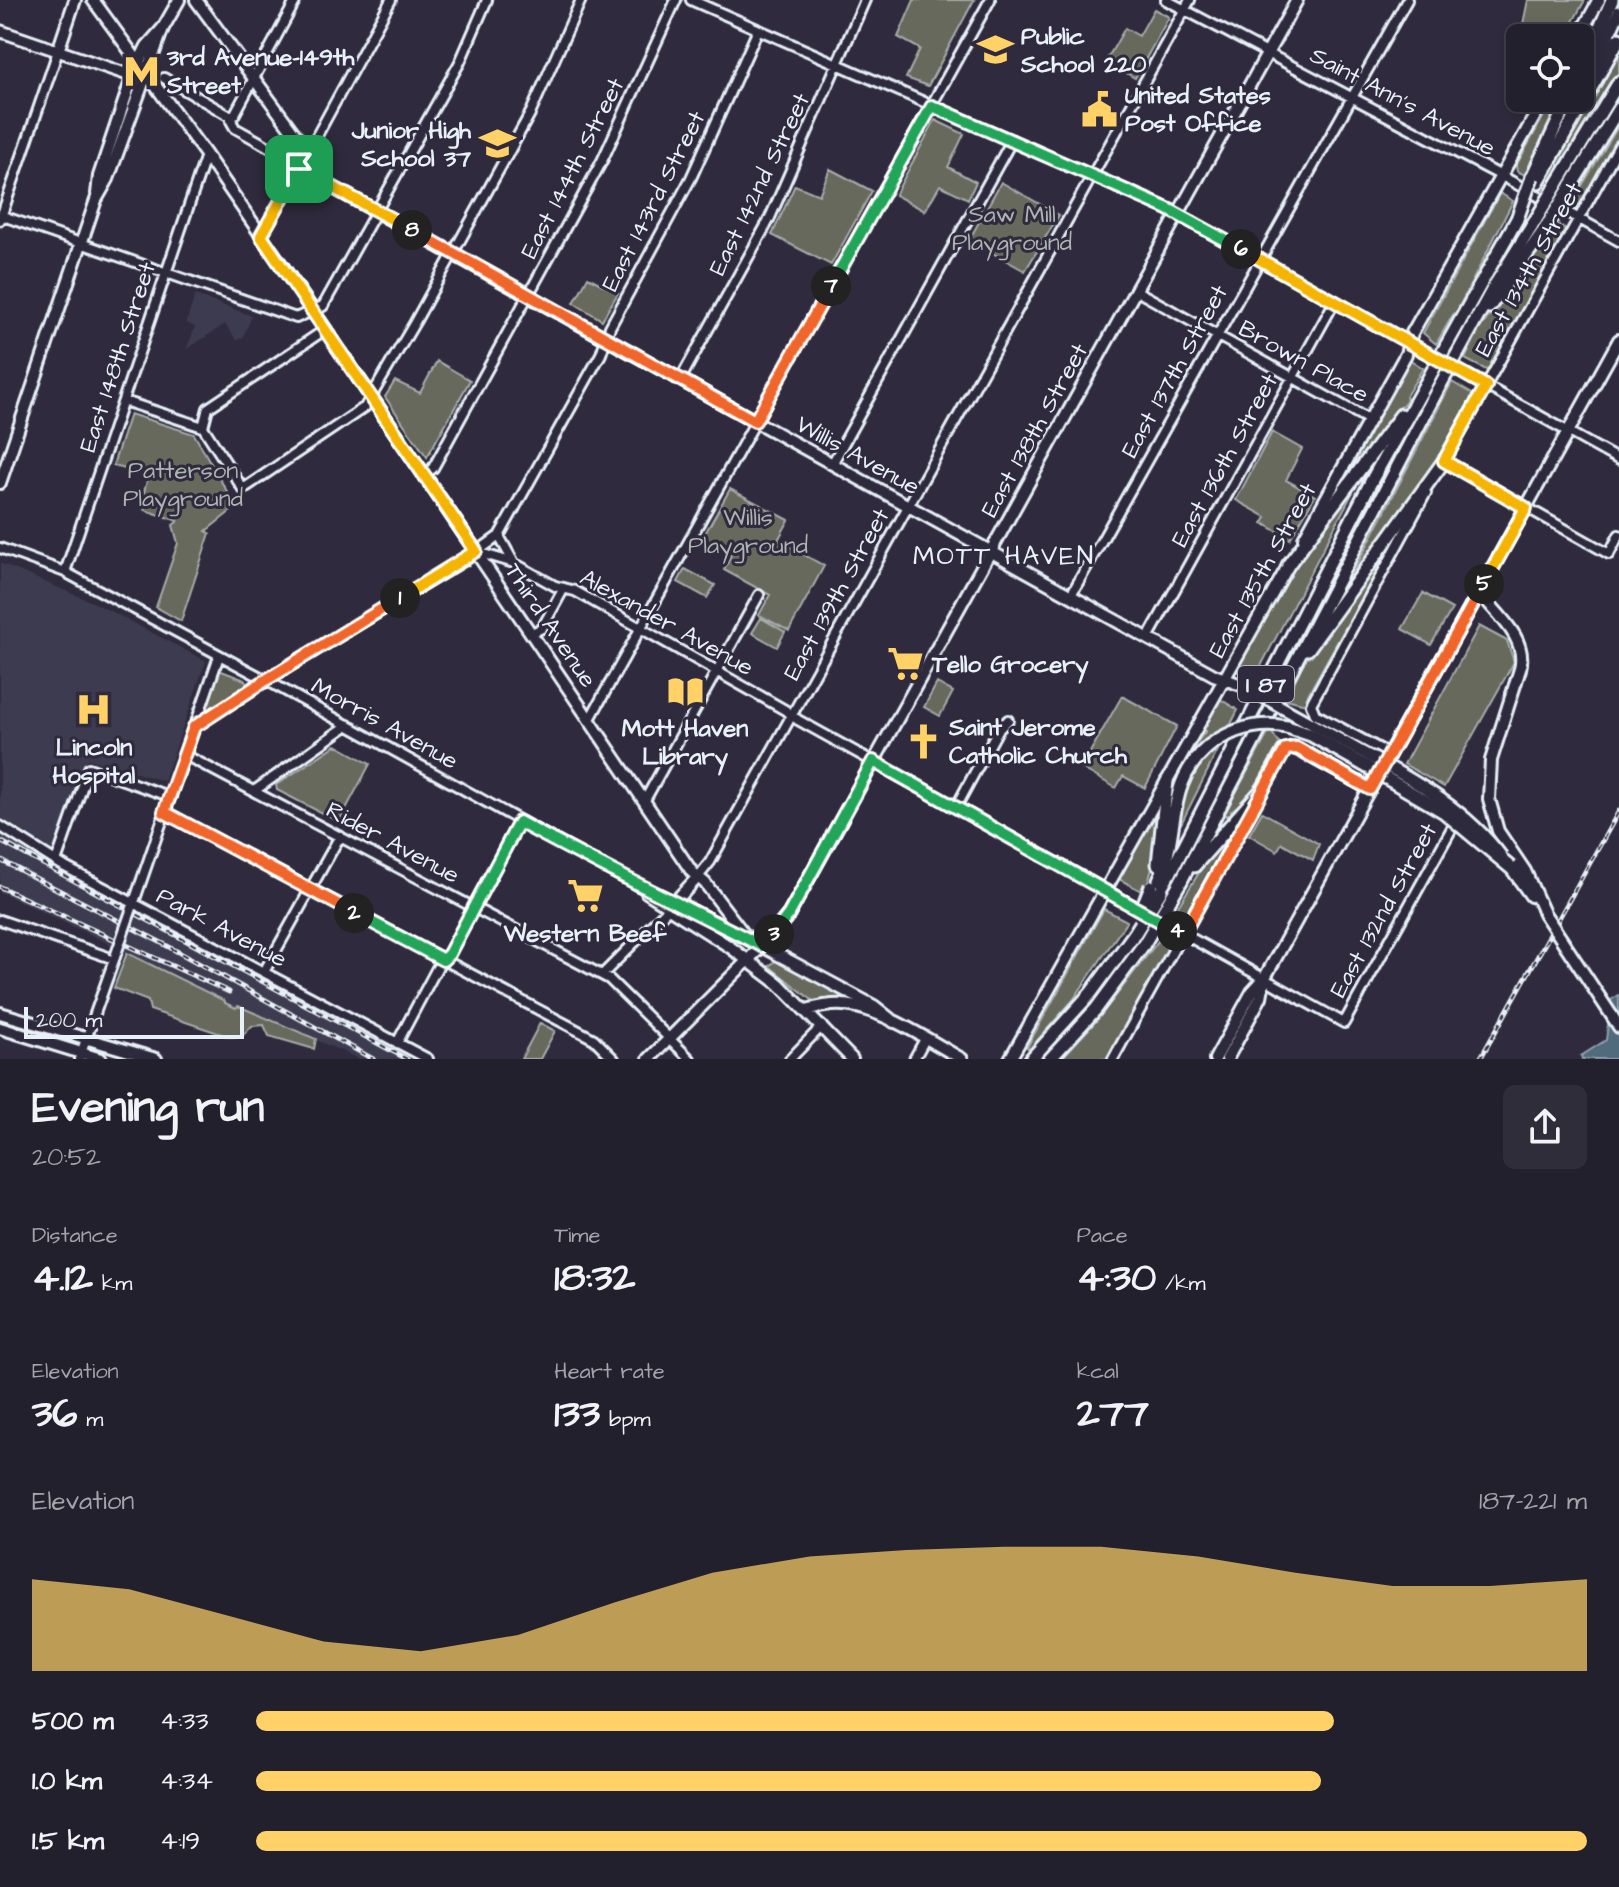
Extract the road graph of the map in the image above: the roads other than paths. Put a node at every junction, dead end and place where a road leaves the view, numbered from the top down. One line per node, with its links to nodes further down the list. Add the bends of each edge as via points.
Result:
1 (75, 0): 26 (main road)
2 (93, 0): 30 (main road, Third Avenue)
3 (179, 0): 30 (main road, via 147,46)
4 (196, 0): 33 (main road)
5 (296, 0): 33 (street)
6 (391, 0): 45 (street)
7 (487, 0): 52 (street, via 460,62)
8 (581, 0): 59 (street, via 531,112)
9 (676, 0): 63 (street, East 144th Street, via 615,136)
10 (691, 0): 22 (street)
11 (865, 0): 28 (street, East 142nd Street)
12 (990, 0): 36 (street)
13 (1166, 0): 19 (street, Saint Ann's Avenue)
14 (1190, 0): 19 (street, East 139th Street)
15 (1297, 0): 27 (main road, East 138th Street)
16 (1407, 0): 35 (street, East 137th Street)
17 (1599, 0): 21 (main road)
18 (1612, 0): 25 (highway)
19 (1184, 10): 27 (street, Saint Ann's Avenue); 48 (street, East 139th Street)
20 (1619, 12): 29 (highway)
21 (1586, 24)
22 (758, 30): 28 (street); 69 (street, East 143rd Street, via 696,166)
23 (0, 31): 26 (main road)
24 (1619, 39): 44 (highway)
25 (1594, 42)
26 (58, 51): 31 (main road); 54 (street)
27 (1267, 52): 35 (street, Saint Ann's Avenue); 53 (main road, East 138th Street)
28 (837, 64): 36 (street); 73 (street, East 142nd Street, via 769,220)
29 (1594, 66)
30 (145, 72): 31 (main road); 46 (main road, Third Avenue); 51 (main road)
31 (132, 76): 51 (main road)
32 (164, 78): 41 (street, Willis Avenue)
33 (253, 78): 41 (street); 45 (main road)
34 (1619, 82): 67 (highway, bridge)
35 (1352, 97): 49 (street, Saint Ann's Avenue); 60 (street, East 137th Street)
36 (932, 106): 42 (street); 79 (street)
37 (1619, 108): 67 (highway, bridge, via 1543,232)
38 (1537, 112): 49 (main road, East 135th Street)
39 (1563, 112): 50 (highway)
40 (1573, 112): 44 (highway)
41 (230, 116): 47 (street, Willis Avenue, via 235,128)
42 (1012, 140): 48 (street); 84 (street)
43 (1619, 146): 55 (street, East 134th Street)
44 (1555, 150): 50 (highway, I 87)
45 (308, 152): 47 (main road)
46 (206, 155): 56 (main road, Third Avenue); 61 (street, East 148th Street)
47 (299, 169): 52 (main road, Willis Avenue); 56 (street)
48 (1091, 175): 53 (street); 87 (street, East 139th Street)
49 (1501, 176): 55 (street, Saint Ann's Avenue); 71 (main road, East 135th Street)
50 (1535, 179): 74 (highway, I 87, bridge)
51 (96, 200): 58 (main road)
52 (376, 211): 59 (main road, Willis Avenue); 65 (street, via 323,306)
53 (1177, 214): 60 (street); 62 (main road, East 138th Street)
54 (1, 217): 58 (street)
55 (1579, 219): 57 (street, Saint Ann's Avenue); 75 (street, East 134th Street)
56 (261, 236): 65 (main road, Third Avenue)
57 (1619, 241)
58 (81, 244): 61 (street); 86 (main road)
59 (453, 253): 63 (main road, Willis Avenue); 76 (street)
60 (1260, 260): 64 (street); 68 (street, East 137th Street)
61 (166, 272): 65 (street, via 296,318); 77 (street, East 148th Street)
62 (1135, 290): 68 (street, Brown Place); 93 (main road, East 138th Street)
63 (528, 296): 69 (main road, Willis Avenue); 85 (street, East 144th Street, via 433,468)
64 (1335, 301): 71 (street); 72 (street, East 136th Street)
65 (314, 312): 66 (main road, Third Avenue)
66 (326, 329): 76 (main road, Third Avenue); 80 (street, via 208,408)
67 (1471, 330): 108 (highway, I 87, bridge)
68 (1217, 336): 72 (street, Brown Place); 100 (street, East 137th Street)
69 (606, 339): 73 (main road, Willis Avenue); 90 (street, East 143rd Street)
70 (1619, 340): 81 (main road)
71 (1409, 343): 75 (street); 78 (main road, East 135th Street)
72 (1292, 378): 78 (street, Brown Place); 103 (street, East 136th Street)
73 (680, 380): 79 (main road, Willis Avenue)
74 (1426, 383): 95 (highway); 134 (highway, I 87)
75 (1486, 386): 81 (street); 83 (street, East 134th Street)
76 (371, 396): 80 (street, via 365,407 243,489); 85 (main road, Third Avenue)
77 (124, 401): 80 (street); 96 (street, East 148th Street)
78 (1369, 420): 95 (main road, East 135th Street)
79 (755, 421): 84 (main road, Willis Avenue); 101 (street)
80 (203, 427)
81 (1568, 432): 82 (street); 88 (main road)
82 (1619, 460)
83 (1444, 461): 88 (street); 108 (highway); 114 (street, East 134th Street, via 1311,706 1315,714)
84 (832, 464): 87 (main road, Willis Avenue)
85 (424, 475): 92 (main road, Third Avenue)
86 (0, 483)
87 (908, 506): 93 (main road, Willis Avenue); 109 (street, East 139th Street)
88 (1526, 508): 89 (street, via 1609,554); 98 (main road)
89 (1619, 535)
90 (499, 536): 92 (street, East 143rd Street); 94 (street)
91 (0, 548): 96 (street, Morris Avenue)
92 (476, 551): 94 (street, Alexander Avenue); 102 (main road, Third Avenue); 107 (street, East 143rd Street)
93 (990, 551): 100 (main road, Willis Avenue); 117 (main road, East 138th Street)
94 (514, 563): 97 (street, Alexander Avenue)
95 (1288, 565): 106 (main road, East 135th Street)
96 (65, 572): 104 (street, Morris Avenue)
97 (564, 588): 101 (street, Alexander Avenue); 102 (street, via 542,628)
98 (1479, 592): 114 (main road); 140 (main road, via 1518,639 1523,653 1491,760 1493,820)
99 (759, 595): 105 (street)
100 (1071, 595): 103 (main road, Willis Avenue)
101 (640, 628): 105 (street, Alexander Avenue); 110 (street)
102 (532, 633): 110 (main road, Third Avenue)
103 (1148, 638): 106 (main road, Willis Avenue)
104 (219, 656): 107 (street, Morris Avenue); 113 (street)
105 (716, 672): 109 (street, Alexander Avenue); 124 (street)
106 (1224, 678): 116 (main road, Willis Avenue, bridge); 119 (main road, East 135th Street)
107 (266, 680): 112 (street, Morris Avenue); 113 (street, East 143rd Street)
108 (1284, 682): 133 (highway, I 87)
109 (792, 715): 117 (street, Alexander Avenue); 132 (street, East 139th Street)
110 (590, 719): 124 (main road, Third Avenue)
111 (1008, 720): 125 (street)
112 (348, 725): 121 (street); 127 (street, Morris Avenue)
113 (194, 727): 115 (street)
114 (1389, 754): 118 (main road)
115 (185, 755): 121 (street, Rider Avenue); 123 (street)
116 (1366, 760): 131 (highway, bridge, via 1444,812); 134 (highway, bridge, via 1287,727 1248,727 1225,736 1193,762 1180,786 1168,855)
117 (873, 761): 125 (street, Alexander Avenue); 145 (main road, East 138th Street, via 785,921)
118 (1380, 770): 120 (main road); 155 (street, East 132nd Street, via 1458,817)
119 (1167, 781): 134 (highway); 136 (main road, East 135th Street)
120 (1370, 789): 122 (main road, via 1297,748 1288,748); 151 (main road)
121 (254, 791): 129 (street, Rider Avenue)
122 (1261, 791): 133 (highway); 143 (street)
123 (171, 797): 126 (street); 130 (street, via 89,768)
124 (645, 800): 132 (main road, Third Avenue)
125 (956, 807): 136 (street, Alexander Avenue)
126 (164, 812): 135 (street); 138 (street)
127 (519, 822): 137 (street, Morris Avenue); 139 (street)
128 (0, 826): 130 (street, Park Avenue)
129 (340, 836): 135 (street); 139 (street, Rider Avenue)
130 (56, 862): 138 (street, Park Avenue)
131 (1511, 868): 140 (main road)
132 (698, 877): 137 (main road, East 139th Street); 144 (main road, Third Avenue)
133 (1181, 881): 176 (highway, I 87, bridge, via 1105,998)
134 (1156, 888): 142 (highway, I 87, bridge); 142 (highway, bridge)
135 (310, 890): 147 (street); 149 (street)
136 (1105, 890): 143 (street, Alexander Avenue); 175 (main road, East 135th Street)
137 (673, 905): 144 (street); 148 (main road); 150 (street, East 139th Street)
138 (133, 906): 146 (street, bridge); 149 (street, Park Avenue)
139 (474, 907): 147 (street); 150 (street, Rider Avenue)
140 (1544, 913): 157 (main road, bridge)
141 (0, 920): 146 (street)
142 (1134, 932): 163 (highway, I 87, via 1091,993)
143 (1183, 934): 151 (street, Alexander Avenue); 177 (street)
144 (747, 938): 145 (main road, Third Avenue)
145 (762, 946): 148 (main road, East 138th Street); 154 (main road, Third Avenue)
146 (115, 958): 159 (street)
147 (443, 960): 162 (street); 168 (street, via 594,1039)
148 (748, 960): 152 (main road); 160 (main road, East 138th Street)
149 (264, 972): 162 (street, Park Avenue)
150 (602, 975): 160 (street, Rider Avenue)
151 (1264, 979): 155 (street, Alexander Avenue); 178 (main road); 179 (main road, via 1261,997)
152 (806, 1010): 154 (main road, via 848,1005); 156 (main road)
153 (0, 1013): 159 (main road)
154 (894, 1022): 161 (main road)
155 (1344, 1023)
156 (822, 1026): 171 (street); 172 (main road)
157 (1619, 1027)
158 (0, 1028): 164 (main road)
159 (86, 1038): 164 (street); 166 (main road)
160 (670, 1038): 169 (main road, East 138th Street); 170 (street, Rider Avenue)
161 (925, 1039): 173 (street); 174 (main road)
162 (397, 1043): 167 (street, Park Avenue)
163 (1035, 1055)
164 (80, 1056): 165 (main road)
165 (101, 1059)
166 (156, 1059)
167 (428, 1059)
168 (614, 1059)
169 (649, 1059)
170 (690, 1059)
171 (790, 1059)
172 (852, 1059)
173 (914, 1059)
174 (962, 1059)
175 (1010, 1059)
176 (1050, 1059)
177 (1113, 1059)
178 (1215, 1059)
179 (1227, 1059)

